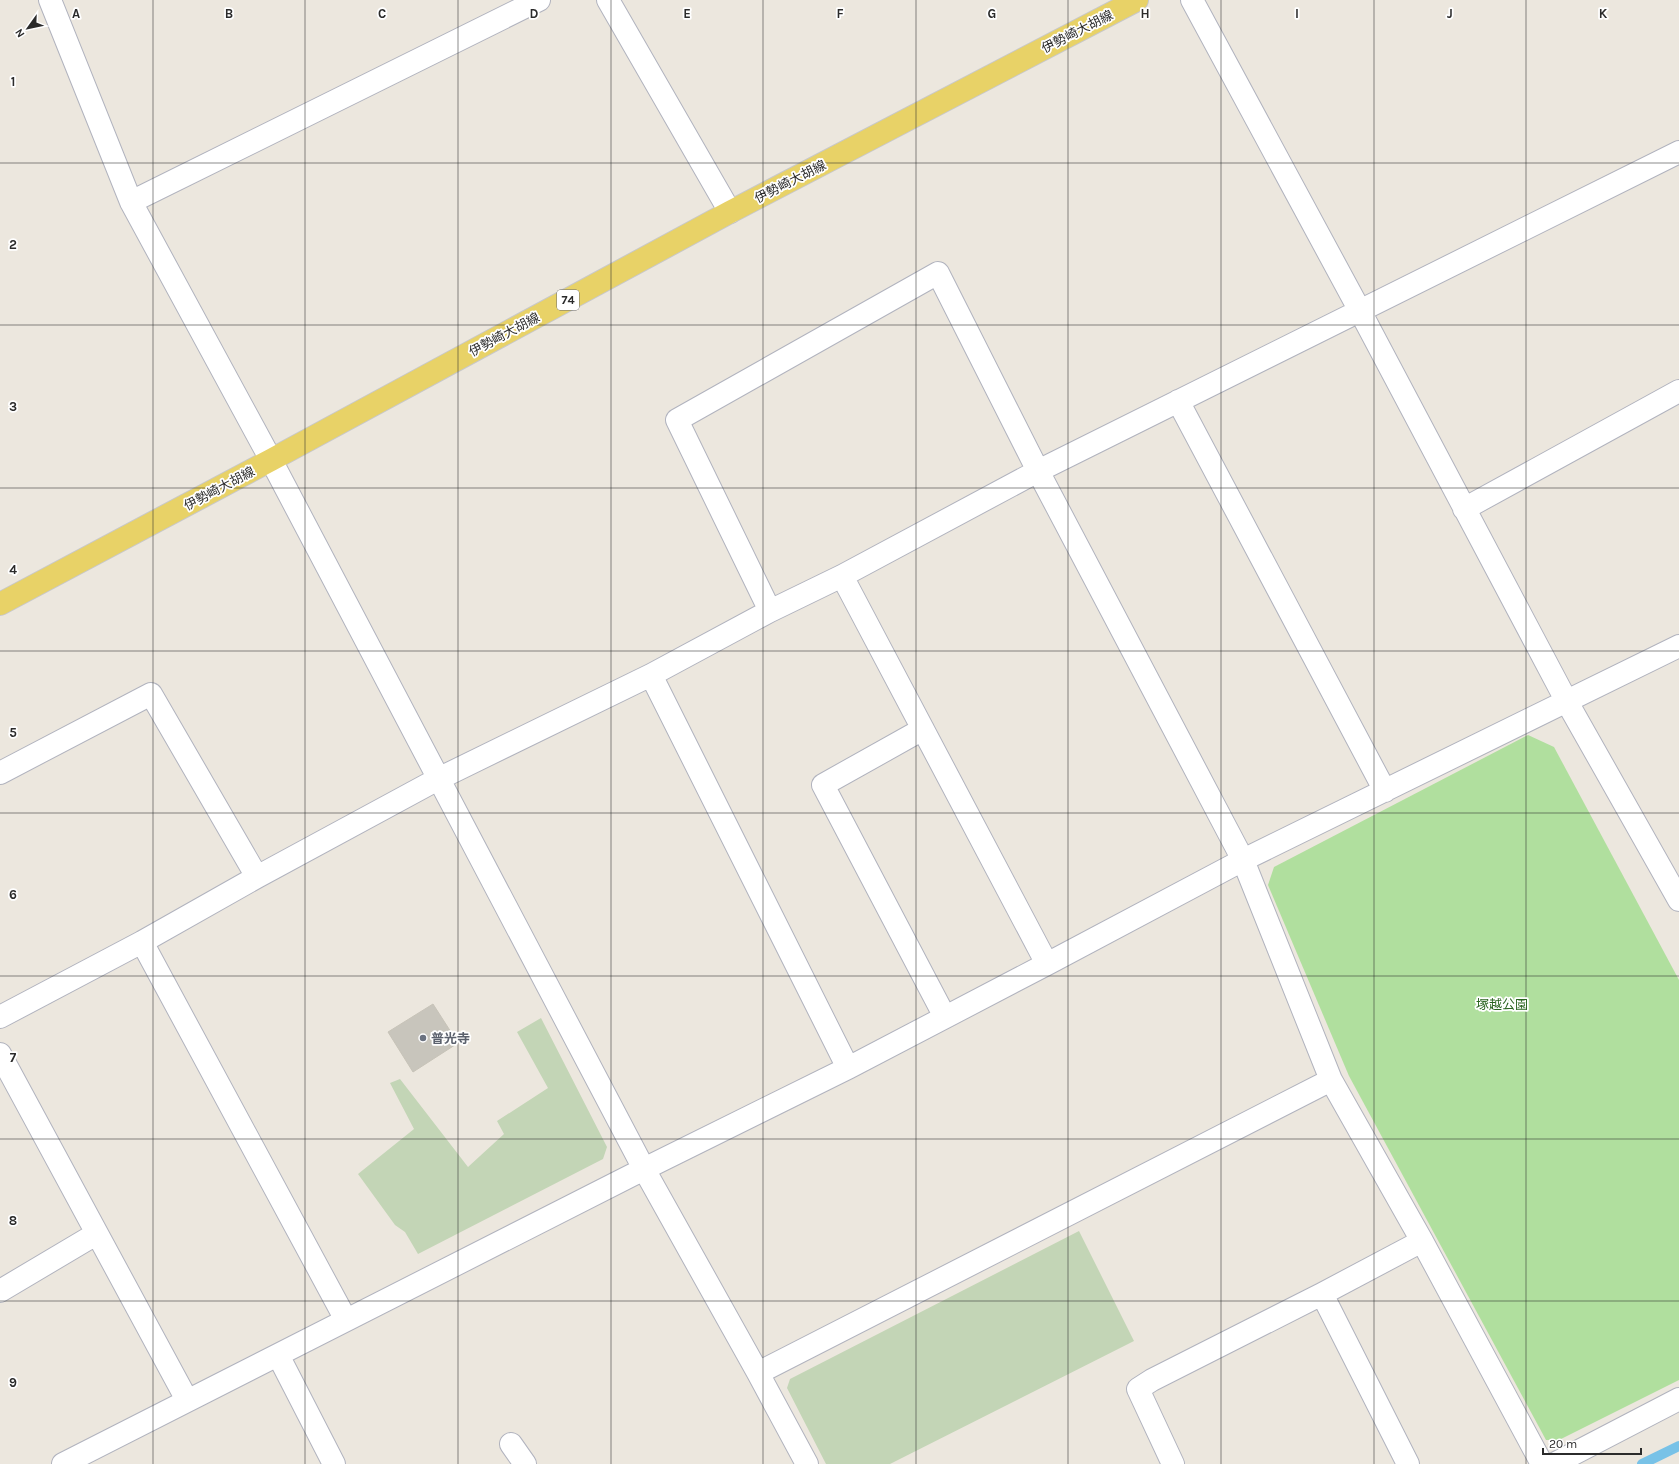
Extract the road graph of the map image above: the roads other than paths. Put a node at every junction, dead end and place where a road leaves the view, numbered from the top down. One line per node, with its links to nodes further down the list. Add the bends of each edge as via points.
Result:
1 (50, 0): 7 (street)
2 (539, 0): 7 (street)
3 (608, 0): 8 (street)
4 (1138, 0): 8 (main road, 伊勢崎大胡線 / 74)
5 (1192, 0): 9 (street)
6 (1679, 152): 9 (street)
7 (131, 202): 12 (street)
8 (730, 212): 12 (main road, 伊勢崎大胡線 / 74)
9 (1360, 311): 11 (street); 14 (street)
10 (1679, 391): 14 (street)
11 (1178, 401): 13 (street); 24 (street)
12 (271, 460): 16 (main road, 伊勢崎大胡線 / 74); 23 (street)
13 (1038, 471): 15 (street); 17 (street, via 938,273 677,420); 25 (street)
14 (1464, 510): 20 (street)
15 (842, 576): 17 (street); 21 (street)
16 (0, 604)
17 (770, 611): 19 (street)
18 (1679, 646): 20 (street)
19 (651, 675): 23 (street); 33 (street)
20 (1567, 702): 24 (street); 27 (street)
21 (923, 729): 29 (street); 31 (street, via 823,785)
22 (0, 773): 26 (street, via 150,694)
23 (438, 779): 26 (street); 35 (street)
24 (1385, 791): 25 (street)
25 (1243, 860): 29 (street); 34 (street)
26 (256, 877): 28 (street)
27 (1679, 900)
28 (142, 942): 30 (street); 40 (street)
29 (1047, 964): 31 (street)
30 (0, 1017)
31 (945, 1017): 33 (street)
32 (0, 1054): 36 (street)
33 (848, 1068): 35 (street)
34 (1331, 1080): 37 (street); 42 (street)
35 (644, 1169): 40 (street); 42 (street)
36 (96, 1234): 38 (street); 43 (street)
37 (1422, 1241): 39 (street); 52 (street)
38 (0, 1291)
39 (1322, 1294): 50 (street, via 1138,1389); 51 (street)
40 (346, 1320): 41 (street)
41 (278, 1355): 43 (street); 47 (street)
42 (758, 1373): 49 (street)
43 (187, 1400): 46 (street)
44 (1679, 1400): 53 (street)
45 (511, 1444): 48 (street)
46 (63, 1464)
47 (334, 1464)
48 (524, 1464)
49 (807, 1464)
50 (1173, 1464)
51 (1408, 1464)
52 (1542, 1464)
53 (1554, 1464)

